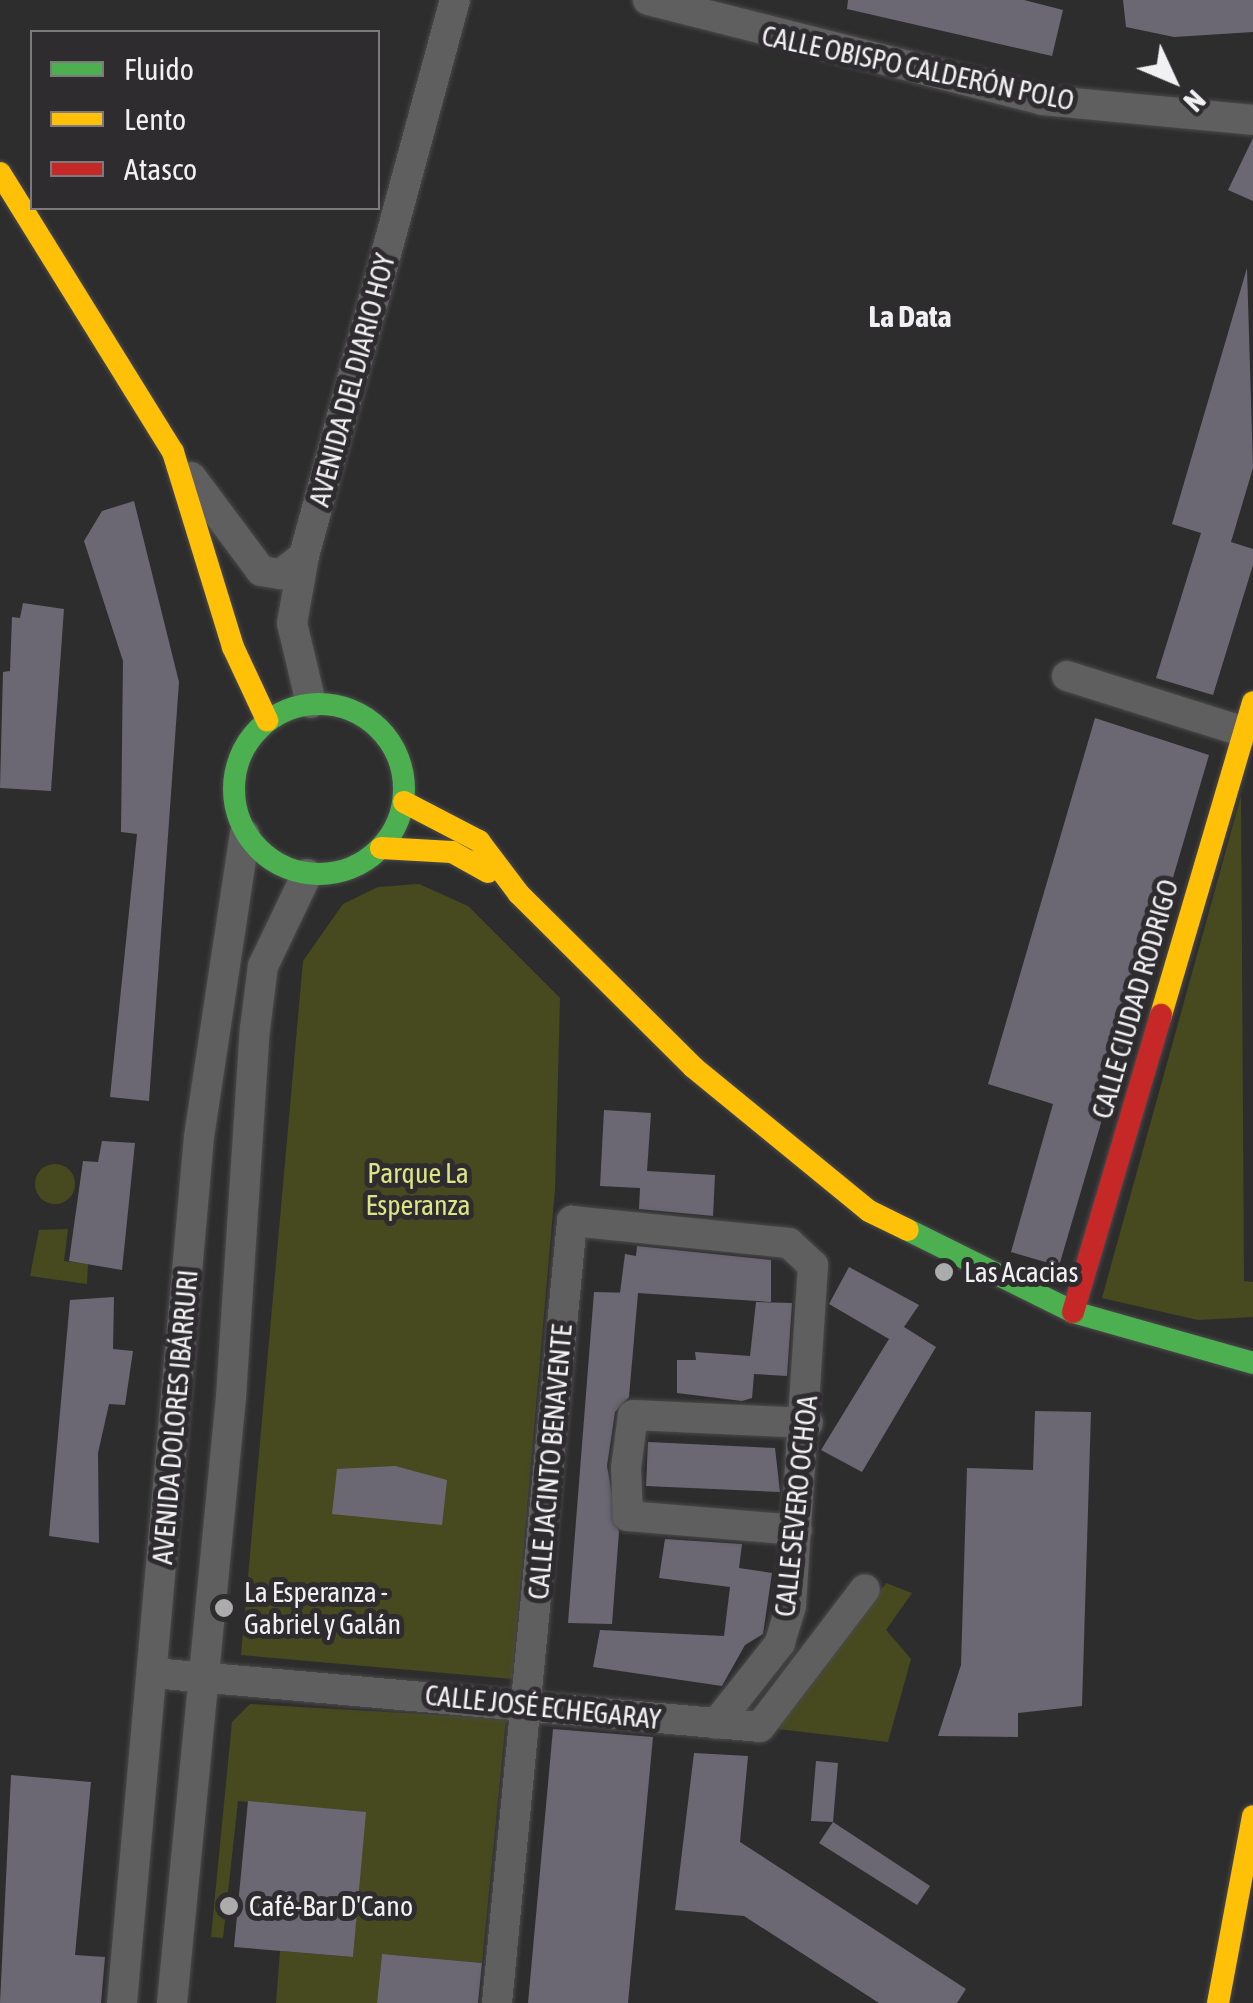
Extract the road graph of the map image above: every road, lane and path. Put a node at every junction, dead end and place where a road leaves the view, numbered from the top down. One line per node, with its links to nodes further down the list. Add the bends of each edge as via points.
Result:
1 (455, 0): 10 (street, AVENIDA DEL DIARIO HOY)
2 (648, 0): 3 (street, CALLE OBISPO CALDERÓN POLO)
3 (678, 7): 4 (street, CALLE OBISPO CALDERÓN POLO, via 1042,100)
4 (1253, 120)
5 (0, 145): 6 (main road)
6 (0, 172): 8 (main road)
7 (0, 220): 8 (main road)
8 (41, 238): 9 (main road)
9 (173, 452): 10 (street, via 262,572 281,574); 14 (main road, via 233,647)
10 (304, 556): 13 (street, AVENIDA DEL DIARIO HOY, via 292,622)
11 (1066, 676): 15 (street)
12 (1253, 702): 15 (main road, CALLE CIUDAD RODRIGO)
13 (312, 703): 14 (main road); 16 (main road, via 349,709 382,730 404,776)
14 (267, 720): 17 (main road, via 238,761 236,810)
15 (1244, 732): 22 (main road, CALLE CIUDAD RODRIGO)
16 (404, 802): 18 (main road); 20 (main road, via 479,841)
17 (246, 834): 19 (main road, via 262,853); 29 (street, AVENIDA DOLORES IBÁRRURI, via 199,1137)
18 (381, 848): 19 (main road, via 360,864); 20 (main road, via 452,852)
19 (308, 874): 30 (street, AVENIDA DOLORES IBÁRRURI, via 263,966)
20 (519, 894): 22 (main road, via 694,1067 869,1211)
21 (572, 1221): 26 (street, CALLE SEVERO OCHOA, via 789,1242 813,1265); 31 (street, CALLE JACINTO BENAVENTE)
22 (1073, 1312): 24 (main road)
23 (1253, 1337): 24 (main road)
24 (1193, 1343): 25 (main road)
25 (1253, 1362)
26 (808, 1423): 27 (street, CALLE SEVERO OCHOA); 27 (street, via 633,1414 628,1516)
27 (797, 1530): 32 (street, CALLE SEVERO OCHOA, via 780,1643)
28 (865, 1589): 32 (street, CALLE JOSÉ ECHEGARAY, via 760,1728)
29 (153, 1673): 30 (street, CALLE JOSÉ ECHEGARAY); 34 (street, AVENIDA DOLORES IBÁRRURI)
30 (203, 1678): 31 (street, CALLE JOSÉ ECHEGARAY); 35 (street, AVENIDA DOLORES IBÁRRURI)
31 (528, 1702): 32 (street, CALLE JOSÉ ECHEGARAY); 36 (street, CALLE JACINTO BENAVENTE)
32 (716, 1724)
33 (1253, 1816): 37 (main road)
34 (122, 2003)
35 (172, 2003)
36 (497, 2003)
37 (1218, 2003)

